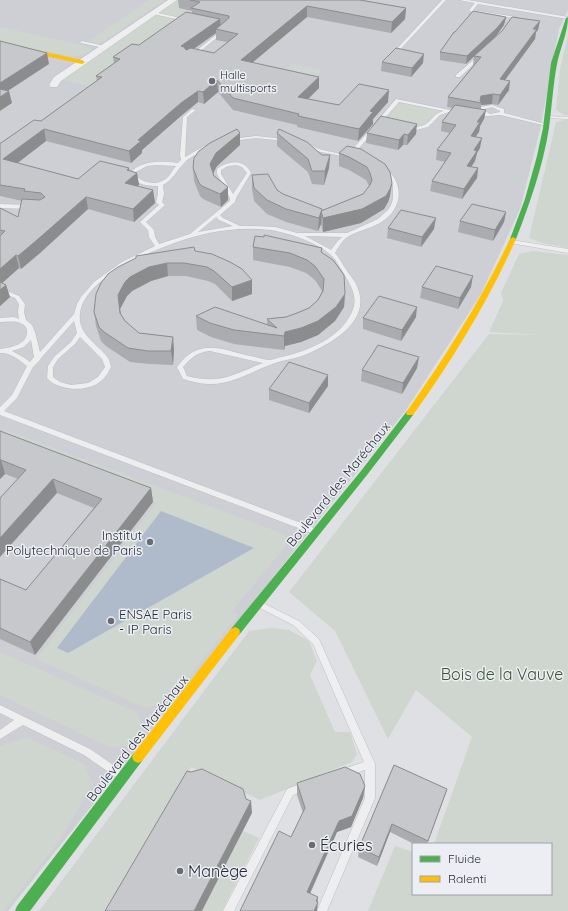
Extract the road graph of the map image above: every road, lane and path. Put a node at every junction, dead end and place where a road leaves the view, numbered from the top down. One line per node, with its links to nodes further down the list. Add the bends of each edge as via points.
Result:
1 (174, 0): 6 (street)
2 (444, 0): 16 (lane)
3 (461, 0): 4 (lane)
4 (477, 3): 5 (lane); 7 (lane, via 472,11)
5 (519, 10): 7 (lane); 8 (lane)
6 (154, 14): 9 (lane); 14 (street)
7 (514, 17): 10 (lane)
8 (568, 18): 29 (street, Boulevard des Maréchaux, via 553,69)
9 (190, 21)
10 (510, 22)
11 (220, 27): 17 (lane, via 227,28)
12 (82, 42): 14 (lane)
13 (0, 44): 18 (street)
14 (104, 47): 18 (street)
15 (485, 51): 19 (lane)
16 (393, 55)
17 (188, 59)
18 (82, 62): 20 (street, via 57,79)
19 (458, 76)
20 (54, 85)
21 (194, 110): 36 (lane, via 185,117 182,155)
22 (450, 111): 23 (lane); 28 (lane, via 438,114 426,126 416,129); 28 (lane, via 398,100)
23 (457, 113)
24 (500, 114): 25 (lane); 25 (lane, via 502,110 498,107 482,108 482,112); 29 (lane)
25 (489, 115): 26 (lane)
26 (473, 116)
27 (568, 118): 29 (lane)
28 (380, 121): 34 (lane)
29 (547, 121): 48 (street, Boulevard des Maréchaux, via 534,182)
30 (227, 141): 31 (lane, via 256,137)
31 (292, 141)
32 (299, 142): 34 (lane, via 318,150)
33 (215, 144): 36 (lane, via 192,154)
34 (350, 156): 35 (lane)
35 (357, 158)
36 (184, 161): 38 (lane)
37 (376, 164): 47 (lane, via 390,173 395,180 397,198 383,218)
38 (179, 165): 39 (lane, via 170,179); 39 (lane, via 166,162 152,163 134,171 134,178 140,182 149,185)
39 (160, 184): 49 (lane, via 159,202 162,205 144,222)
40 (233, 198): 40 (lane, via 249,173 248,169 234,163 219,170); 43 (lane, via 234,201)
41 (0, 206): 42 (lane)
42 (36, 208)
43 (217, 216): 44 (lane); 46 (lane)
44 (239, 227): 45 (lane); 46 (lane)
45 (296, 234): 47 (lane); 51 (lane)
46 (191, 235): 49 (lane)
47 (347, 235): 51 (lane)
48 (512, 242): 50 (lane); 65 (street, Boulevard des Maréchaux, via 481,305 446,363 378,457)
49 (158, 247): 54 (lane, via 109,272 88,291)
50 (568, 251)
51 (332, 254): 62 (lane, via 355,289 356,306 349,323 338,335 318,347)
52 (0, 290): 53 (lane, via 17,297 22,304)
53 (21, 312): 55 (lane); 57 (lane)
54 (77, 314): 59 (lane); 61 (lane)
55 (8, 319): 56 (lane); 57 (lane)
56 (0, 320)
57 (23, 321): 58 (lane)
58 (32, 332): 60 (lane, via 20,346); 61 (lane)
59 (80, 333): 59 (lane, via 50,367 50,378 58,384 71,387 89,385 100,379 108,367 105,358)
60 (2, 351): 63 (lane, via 21,358)
61 (38, 359): 63 (lane)
62 (270, 362): 62 (lane, via 216,349 199,350 186,358 180,367 185,377 200,382 218,382)
63 (30, 366): 64 (lane, via 15,396)
64 (0, 412): 65 (lane)
65 (316, 532): 66 (street, Boulevard des Maréchaux)
66 (258, 603): 70 (lane, via 296,623 316,642); 71 (street, Boulevard des Maréchaux)
67 (0, 709): 68 (lane)
68 (22, 720): 69 (lane); 71 (lane, via 87,752)
69 (0, 735)
70 (370, 764): 72 (lane); 76 (lane, via 370,798)
71 (123, 776): 74 (street, Boulevard des Maréchaux)
72 (334, 777)
73 (312, 784): 75 (lane, via 290,792)
74 (22, 911)
75 (228, 911)
76 (322, 911)

